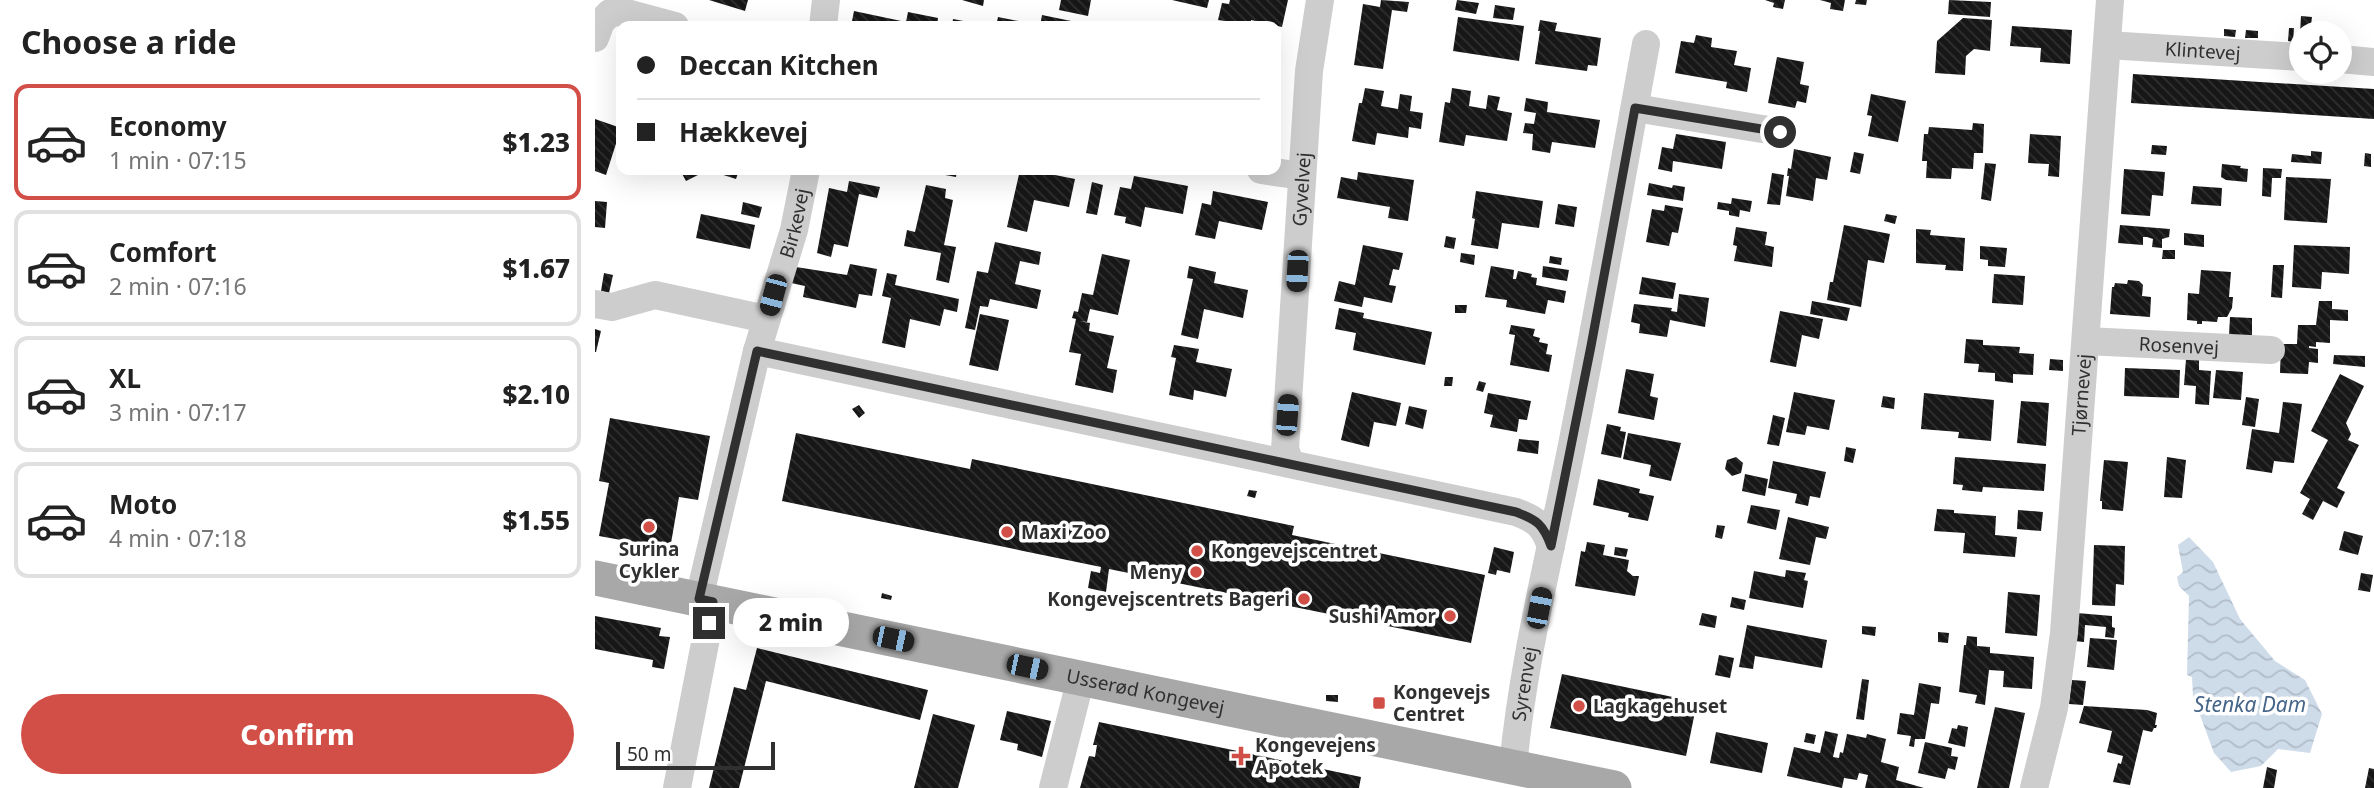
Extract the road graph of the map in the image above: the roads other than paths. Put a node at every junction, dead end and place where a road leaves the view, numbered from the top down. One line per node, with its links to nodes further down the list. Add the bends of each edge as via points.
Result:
1 (826, 0): 6 (street)
2 (1320, 0): 17 (street, Gyvelvej, via 1309,71)
3 (2110, 0): 9 (street, Tjørnevej)
4 (604, 6): 5 (street); 7 (street)
5 (656, 21)
6 (824, 21)
7 (595, 37)
8 (1646, 44): 13 (street, Syrenvej)
9 (2107, 45): 10 (street, Klintevej); 20 (street, Tjørnevej)
10 (2289, 56)
11 (2352, 60): 12 (street)
12 (2374, 62)
13 (1635, 108): 14 (street); 24 (street, Syrenvej)
14 (1780, 132)
15 (1281, 173): 17 (street)
16 (805, 175): 19 (street, Birkevej)
17 (1302, 176): 23 (street, Gyvelvej, via 1285,449)
18 (595, 304): 19 (street, via 612,307 655,295)
19 (767, 319): 22 (street, Birkevej)
20 (2086, 341): 21 (street, Rosenvej); 32 (street, Tjørnevej, via 2063,642 2054,708)
21 (2271, 350)
22 (757, 351): 23 (street); 26 (street, Birkevej)
23 (1290, 463): 24 (street, via 1516,512 1545,529)
24 (1551, 546): 28 (street, Syrenvej)
25 (595, 578): 26 (main road, Usserød Kongevej)
26 (706, 601): 27 (main road, Usserød Kongevej); 29 (street, Birkevej)
27 (1081, 678): 28 (main road, Usserød Kongevej); 30 (street)
28 (1513, 767): 31 (main road, Usserød Kongevej)
29 (677, 788)
30 (1053, 788)
31 (1615, 788)
32 (2034, 788)

